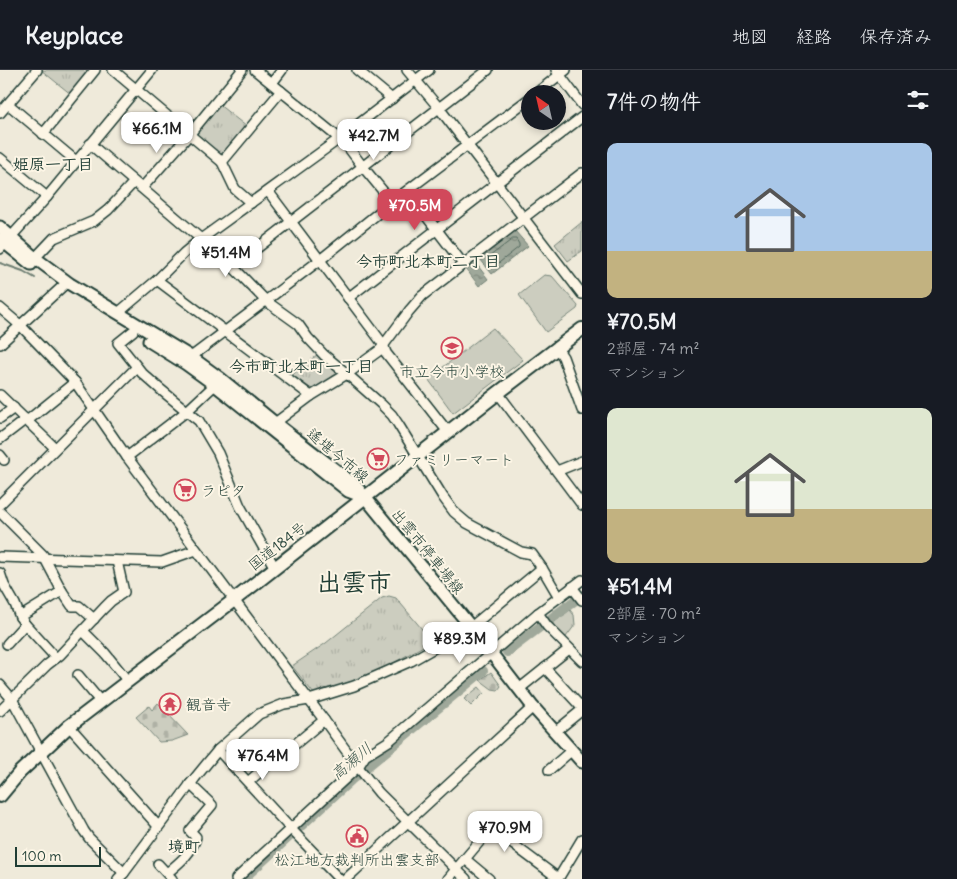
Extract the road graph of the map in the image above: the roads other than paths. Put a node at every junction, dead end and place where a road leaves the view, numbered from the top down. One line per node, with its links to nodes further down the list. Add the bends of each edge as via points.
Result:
1 (36, 70): 19 (street)
2 (95, 70): 25 (street)
3 (113, 70): 16 (street)
4 (152, 70): 16 (street)
5 (242, 70): 26 (street)
6 (255, 70): 14 (street)
7 (282, 70): 14 (street)
8 (357, 70): 18 (street)
9 (407, 70): 13 (street)
10 (429, 70): 13 (street)
11 (488, 70): 22 (street)
12 (561, 72): 15 (street); 20 (street)
13 (417, 80): 18 (street); 22 (street)
14 (272, 83): 17 (street)
15 (546, 85)
16 (136, 89): 26 (street); 28 (street)
17 (281, 91): 27 (street); 32 (street)
18 (392, 99): 27 (street)
19 (8, 104): 23 (street); 25 (street)
20 (582, 104)
21 (521, 105): 29 (street)
22 (439, 108): 29 (street); 33 (street)
23 (0, 113)
24 (582, 117): 36 (street)
25 (43, 134): 31 (street)
26 (189, 135): 32 (street); 37 (street)
27 (339, 139): 33 (street); 38 (street)
28 (90, 144): 31 (street); 35 (street)
29 (467, 146): 36 (street); 39 (street)
30 (0, 158): 40 (street)
31 (76, 161): 40 (street)
32 (222, 162): 42 (street, via 235,189)
33 (363, 167): 41 (street); 44 (street)
34 (582, 173): 43 (street)
35 (134, 182): 37 (street); 49 (street, via 94,221 54,238)
36 (497, 183): 43 (street); 46 (street)
37 (142, 188): 47 (street)
38 (268, 191): 42 (street); 44 (street)
39 (407, 191): 41 (street); 46 (street)
40 (47, 196): 48 (street)
41 (392, 202): 50 (street)
42 (251, 203): 47 (street)
43 (524, 218): 51 (street); 55 (street)
44 (291, 221): 50 (street); 52 (street)
45 (0, 227): 48 (main road, 遙堪今市線)
46 (436, 230): 51 (street); 56 (street)
47 (201, 239): 52 (street); 53 (street)
48 (4, 242): 49 (main road, 遙堪今市線); 54 (main road, 遙堪今市線)
49 (35, 258): 59 (main road, 遙堪今市線)
50 (320, 260): 56 (street); 57 (street)
51 (463, 264): 65 (street, via 422,296)
52 (233, 267): 57 (street)
53 (157, 280): 59 (street); 63 (street)
54 (63, 286): 60 (street); 62 (main road, 遙堪今市線)
55 (582, 294)
56 (348, 298): 65 (street)
57 (266, 301): 63 (street); 69 (street, via 298,324 324,355)
58 (0, 308): 60 (street)
59 (118, 313): 67 (main road, 遙堪今市線)
60 (20, 325): 64 (street); 70 (street)
61 (582, 330): 66 (highway, 国道184号)
62 (133, 331): 67 (main road, 遙堪今市線); 68 (street, via 118,343)
63 (225, 331): 67 (street); 74 (street)
64 (0, 344)
65 (383, 344): 69 (street, via 380,350); 83 (street, via 386,353)
66 (557, 348): 72 (highway, 国道184号); 75 (street)
67 (188, 360): 71 (main road, 遙堪今市線)
68 (137, 367): 77 (street); 79 (street)
69 (347, 374): 74 (street); 86 (street, via 392,415)
70 (75, 382): 77 (street); 81 (street)
71 (218, 382): 79 (street); 82 (main road, 遙堪今市線)
72 (498, 393): 83 (highway, 国道184号); 89 (street)
73 (0, 395): 76 (street)
74 (311, 396): 82 (street)
75 (579, 396): 78 (street)
76 (14, 408): 80 (street); 81 (street)
77 (94, 409): 85 (street); 87 (street)
78 (582, 410)
79 (187, 411): 87 (street); 98 (street, via 199,420 218,453 240,506)
80 (0, 418)
81 (26, 420): 84 (street); 85 (street)
82 (272, 426): 90 (main road, 遙堪今市線, via 355,485)
83 (448, 432): 86 (highway, 国道184号)
84 (0, 439)
85 (55, 448): 91 (street)
86 (418, 456): 90 (highway, 国道184号); 99 (street, via 460,518 521,552 532,554)
87 (127, 457): 94 (street)
88 (582, 461): 89 (street)
89 (557, 471): 92 (street)
90 (365, 498): 98 (highway, 国道184号); 110 (main road, 出雲市停車場線)
91 (0, 504)
92 (582, 505)
93 (0, 512): 96 (street)
94 (196, 550): 97 (street, via 162,562); 105 (street)
95 (0, 557): 96 (street)
96 (45, 557): 97 (street); 103 (street)
97 (117, 560): 108 (street, via 124,592)
98 (275, 568): 105 (highway, 国道184号)
99 (542, 568): 104 (street); 110 (street)
100 (0, 573): 109 (street)
101 (582, 580): 102 (street)
102 (572, 587): 104 (street); 106 (street)
103 (62, 591): 108 (street, via 72,606 79,606); 109 (street)
104 (559, 597): 107 (street)
105 (234, 600): 119 (highway, 国道184号); 123 (street)
106 (582, 600)
107 (538, 613): 113 (street); 114 (street)
108 (94, 619): 111 (street)
109 (22, 620): 112 (street); 115 (street)
110 (471, 627): 114 (main road, 出雲市停車場線); 123 (street, via 411,661 354,686)
111 (83, 631): 115 (street); 119 (street)
112 (6, 644)
113 (569, 649): 116 (street); 117 (street)
114 (491, 653): 121 (main road, 出雲市停車場線); 135 (street, via 389,741 365,756)
115 (56, 658): 122 (street)
116 (582, 661)
117 (545, 668): 121 (street); 126 (street)
118 (78, 674): 124 (street)
119 (127, 680): 124 (highway, 国道184号)
120 (0, 685): 122 (street)
121 (519, 689): 125 (main road, 出雲市停車場線)
122 (12, 699): 127 (street); 133 (street)
123 (309, 700): 128 (street); 131 (street, via 284,704 259,714)
124 (100, 701): 129 (highway, 国道184号)
125 (533, 707): 130 (main road, 出雲市停車場線); 140 (street)
126 (582, 709): 130 (street)
127 (0, 711)
128 (324, 720): 135 (street); 137 (street)
129 (68, 726): 133 (highway, 国道184号); 141 (street)
130 (556, 732): 132 (main road, 出雲市停車場線)
131 (218, 750): 137 (street); 138 (street)
132 (572, 750): 134 (main road, 出雲市停車場線); 136 (street)
133 (40, 751): 139 (highway, 国道184号); 147 (street, via 84,831)
134 (582, 762)
135 (358, 767): 140 (street); 142 (street)
136 (550, 770)
137 (248, 782): 142 (street)
138 (190, 784): 141 (street); 148 (street, via 212,805 190,831 196,837 195,841)
139 (0, 796)
140 (407, 821): 146 (street); 152 (street)
141 (158, 826): 147 (street)
142 (290, 828): 150 (street); 151 (street)
143 (582, 838): 149 (street)
144 (465, 859): 146 (street); 149 (street, via 491,828); 155 (street)
145 (158, 864): 148 (street)
146 (456, 869): 153 (street); 154 (street)
147 (121, 876)
148 (170, 876)
149 (558, 878)
150 (236, 879)
151 (339, 879)
152 (346, 879)
153 (448, 879)
154 (466, 879)
155 (489, 879)

